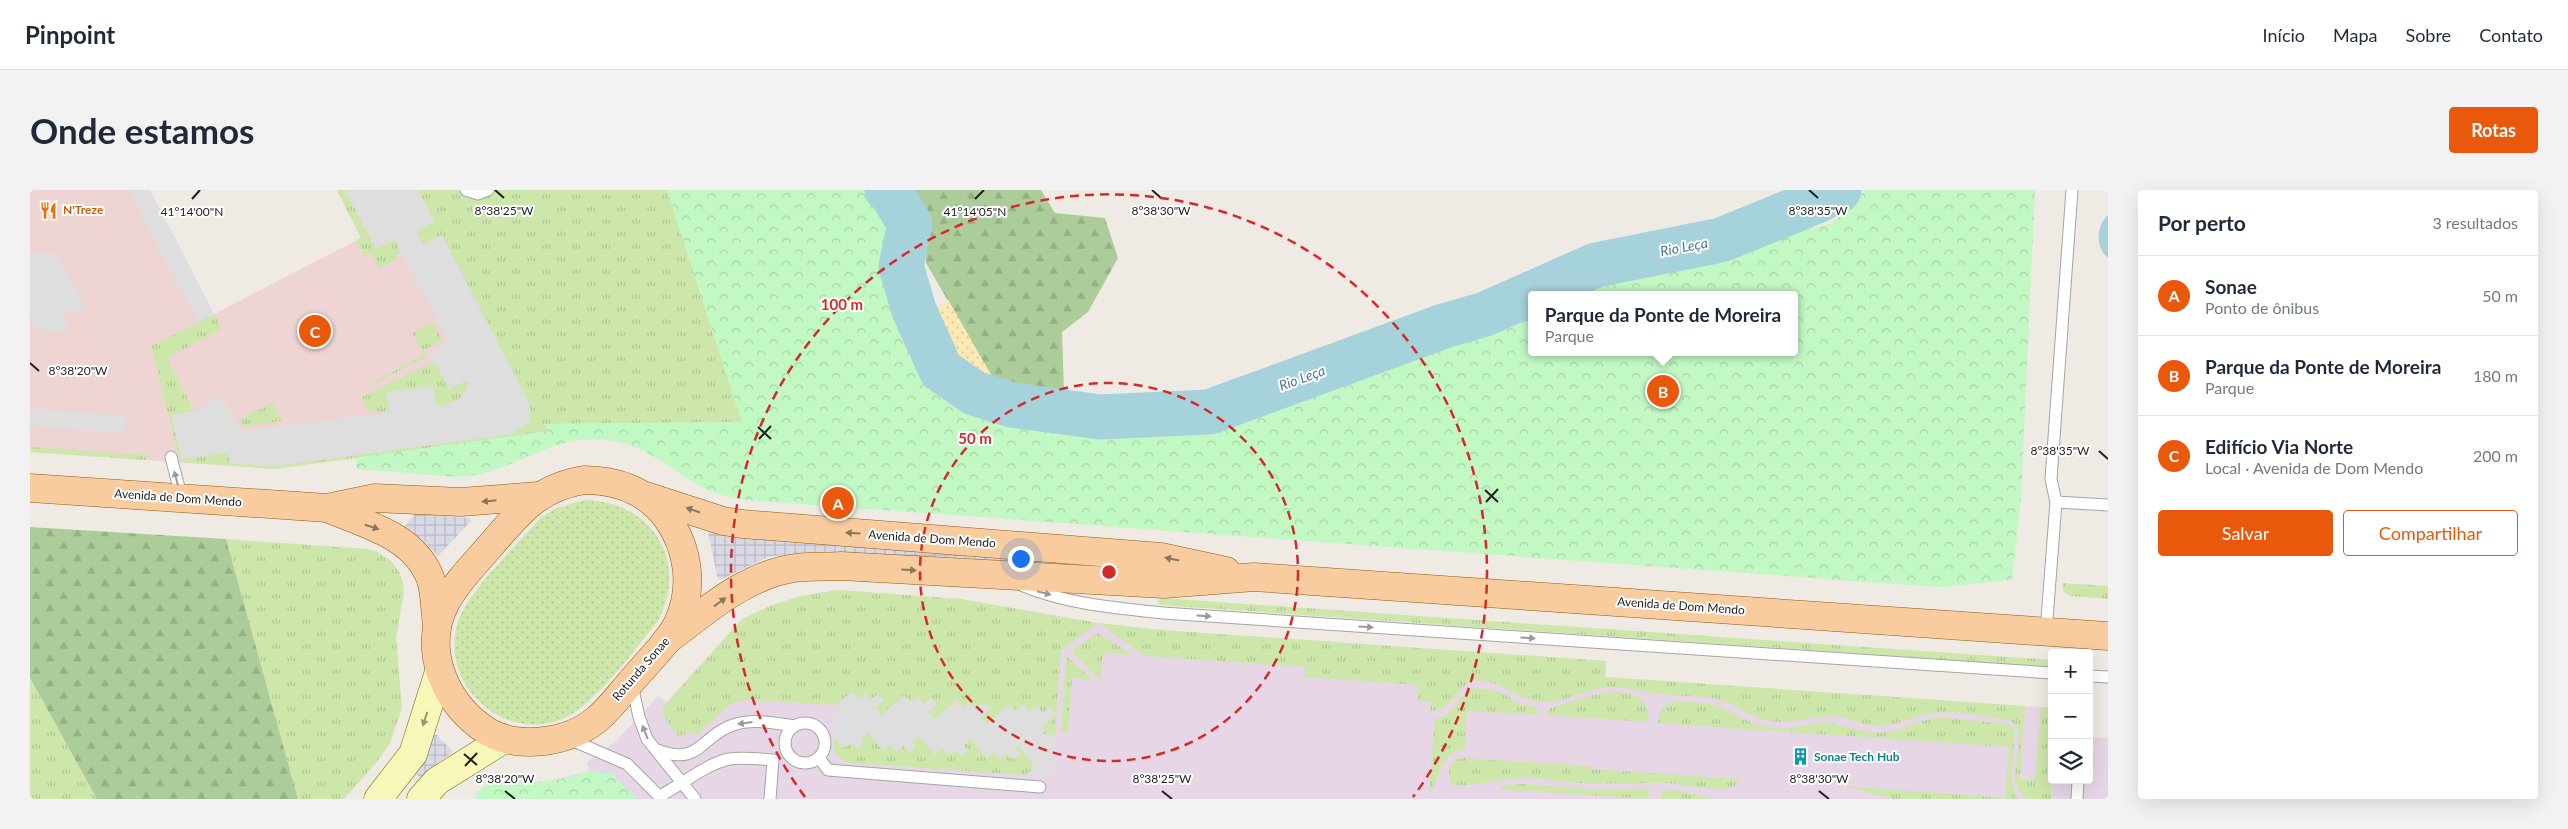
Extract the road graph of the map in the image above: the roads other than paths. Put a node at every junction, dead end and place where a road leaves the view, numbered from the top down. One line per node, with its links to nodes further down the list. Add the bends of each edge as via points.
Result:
1 (466, 190): 2 (lane, via 478,194)
2 (488, 190)
3 (2072, 190): 9 (lane, via 2051,479)
4 (171, 457): 8 (lane, one-way to 4)
5 (30, 488): 8 (main road, Avenida de Dom Mendo)
6 (642, 495): 7 (main road, Rotunda Sonae, via 611,482 584,480 561,485); 13 (main road, Avenida de Dom Mendo, one-way to 6, via 1161,557 742,524); 17 (main road, Rotunda Sonae, via 671,525 684,550 687,564 686,598 677,624)
7 (538, 496): 11 (main road, Avenida de Dom Mendo, one-way to 11, via 461,502 375,498); 14 (main road, Rotunda Sonae, via 522,509 461,579 445,603)
8 (182, 499): 11 (main road, Avenida de Dom Mendo)
9 (2056, 502): 10 (lane); 15 (lane)
10 (2108, 505)
11 (327, 508): 14 (main road, Avenida de Dom Mendo, one-way to 14, via 389,533 414,553 431,581)
12 (998, 576): 13 (main road, Avenida de Dom Mendo, via 1164,584); 17 (main road, Avenida de Dom Mendo, one-way to 12, via 751,582 796,568 841,566); 19 (lane, one-way to 19, via 1036,592 1097,606 1163,613)
13 (1254, 577): 15 (main road, Avenida de Dom Mendo)
14 (437, 629): 18 (main road, Rotunda Sonae)
15 (2046, 632): 16 (main road, Avenida de Dom Mendo)
16 (2108, 636)
17 (666, 641): 22 (main road, Rotunda Sonae)
18 (440, 672): 25 (main road, Rotunda Sonae, via 462,712 486,731); 34 (main road, one-way to 34, via 413,754)
19 (2048, 673)
20 (2093, 676): 21 (lane)
21 (2108, 677)
22 (631, 681): 24 (main road, Rotunda Sonae, via 597,719); 26 (lane, one-way to 22, via 639,717)
23 (794, 726): 26 (lane, one-way to 26, via 747,721 731,725 706,745 684,754 670,756); 27 (lane, via 786,736); 28 (lane, via 812,724 822,732 825,746)
24 (562, 737): 25 (main road, Rotunda Sonae, via 524,741); 33 (lane, via 627,764)
25 (504, 739): 35 (main road, via 437,781)
26 (654, 749): 30 (lane)
27 (789, 755): 28 (lane, via 799,762 813,762); 29 (lane)
28 (819, 758): 32 (lane, via 828,770)
29 (773, 760): 30 (lane, via 727,760); 37 (lane)
30 (683, 783): 33 (lane); 36 (lane)
31 (2078, 784): 38 (lane)
32 (1040, 787)
33 (661, 798)
34 (378, 799)
35 (421, 799)
36 (695, 799)
37 (770, 799)
38 (2077, 799)

